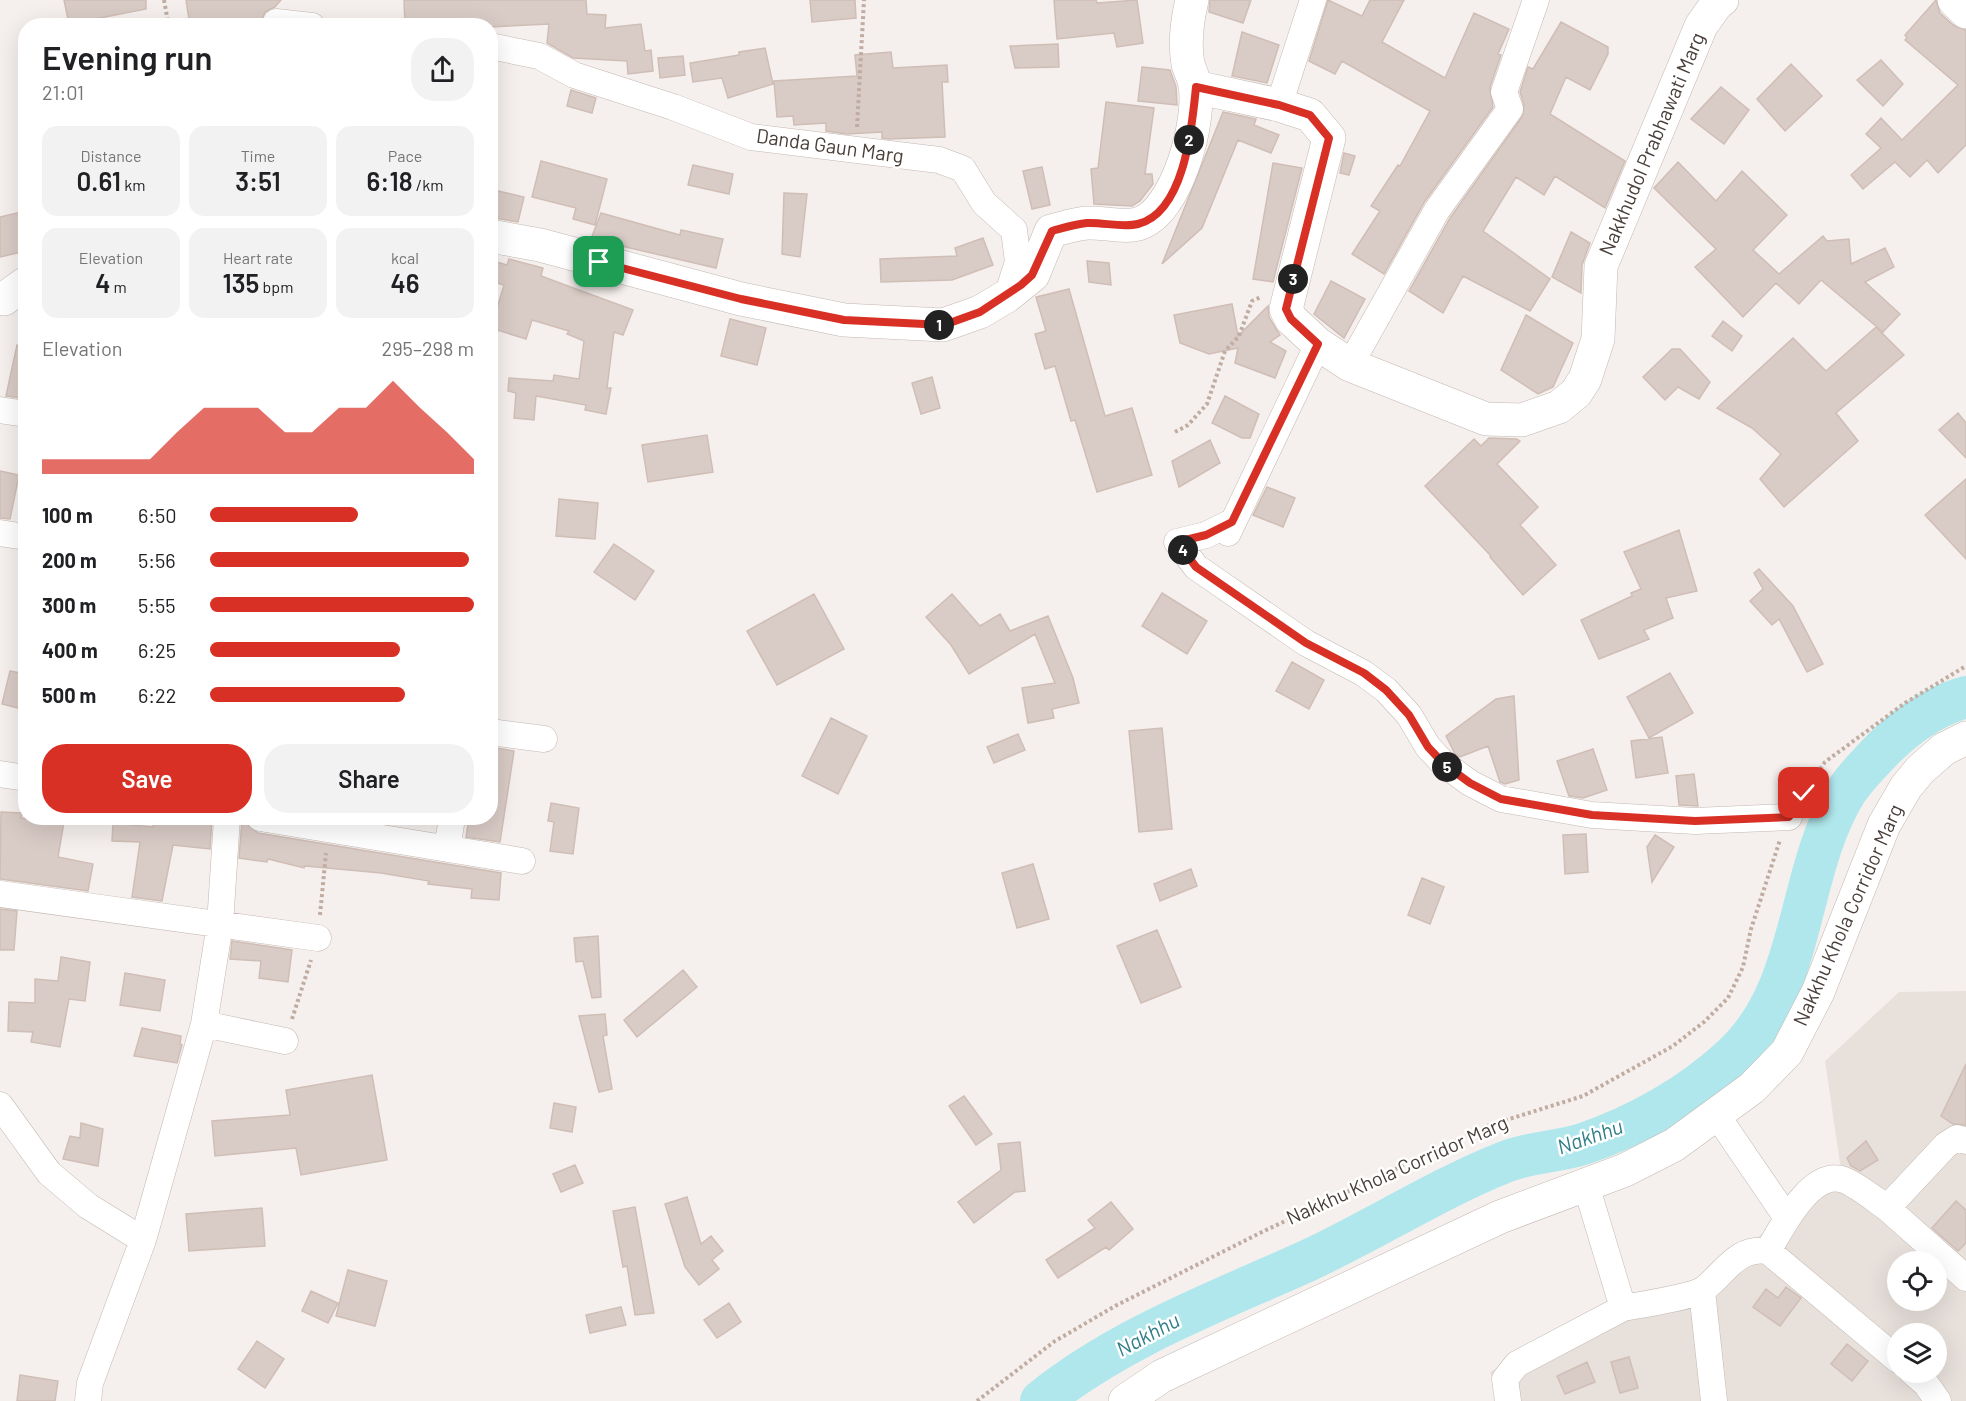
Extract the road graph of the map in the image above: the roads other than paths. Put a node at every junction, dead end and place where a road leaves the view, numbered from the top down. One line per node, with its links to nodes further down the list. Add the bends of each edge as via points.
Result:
1 (1192, 0): 8 (street, via 1186,39 1188,64)
2 (1313, 0): 9 (street)
3 (1536, 0): 13 (street, via 1504,92 1510,109 1437,210)
4 (1722, 0): 13 (street, Nakkhudol Prabhawati Marg, via 1701,26 1601,266 1598,339 1585,379 1576,393 1559,407 1522,420 1486,419)
5 (1954, 0): 6 (street)
6 (1966, 12)
7 (498, 48): 11 (street, Danda Gaun Marg, via 539,56 574,75 751,137 939,160 963,169 984,203 1014,230 1018,262)
8 (1196, 87): 9 (street); 11 (street, via 1184,164 1161,209 1137,224 1086,223 1052,231 1032,275)
9 (1279, 105): 12 (street, Nakkhudol Prabhawati Marg, via 1310,115 1329,138 1286,309 1291,319)
10 (498, 237): 11 (street, via 741,299 844,320 944,325 980,312)
11 (1007, 296)
12 (1318, 344): 13 (street, Nakkhudol Prabhawati Marg); 23 (street, via 1230,528 1177,542 1196,567 1306,643 1364,673 1409,715 1428,747 1444,764 1501,799 1592,815 1695,821)
13 (1350, 365)
14 (0, 410): 15 (street)
15 (18, 413)
16 (0, 533): 17 (street)
17 (18, 536)
18 (498, 733): 20 (street)
19 (1966, 738): 35 (street, Nakkhu Khola Corridor Marg, via 1944,749 1920,770 1884,825 1818,992 1787,1052 1752,1088)
20 (544, 740)
21 (0, 774): 22 (street)
22 (18, 777)
23 (1789, 817)
24 (227, 825): 30 (street)
25 (302, 825): 27 (street)
26 (451, 825): 27 (street)
27 (447, 849): 28 (street)
28 (522, 861)
29 (0, 894): 30 (street)
30 (220, 924): 31 (street); 32 (street)
31 (318, 938)
32 (204, 1024): 33 (street); 40 (street)
33 (285, 1041)
34 (0, 1105): 40 (street, via 49,1173 88,1206)
35 (1716, 1114): 37 (street, Nakkhu Khola Corridor Marg, via 1674,1145); 39 (street)
36 (1961, 1139): 38 (street, via 1946,1145)
37 (1586, 1185): 44 (street); 48 (street, Nakkhu Khola Corridor Marg, via 1500,1217 1231,1342 1162,1376)
38 (1887, 1208): 39 (street, via 1843,1180 1829,1178); 42 (street)
39 (1787, 1218): 41 (street)
40 (143, 1240): 47 (street, via 90,1383)
41 (1768, 1251): 43 (street, via 1745,1253); 45 (street)
42 (1966, 1278)
43 (1702, 1291): 44 (street); 50 (street)
44 (1623, 1308): 49 (street, via 1517,1364 1505,1379)
45 (1887, 1351)
46 (1925, 1383): 51 (street)
47 (88, 1401)
48 (1125, 1401)
49 (1508, 1401)
50 (1714, 1401)
51 (1938, 1401)

